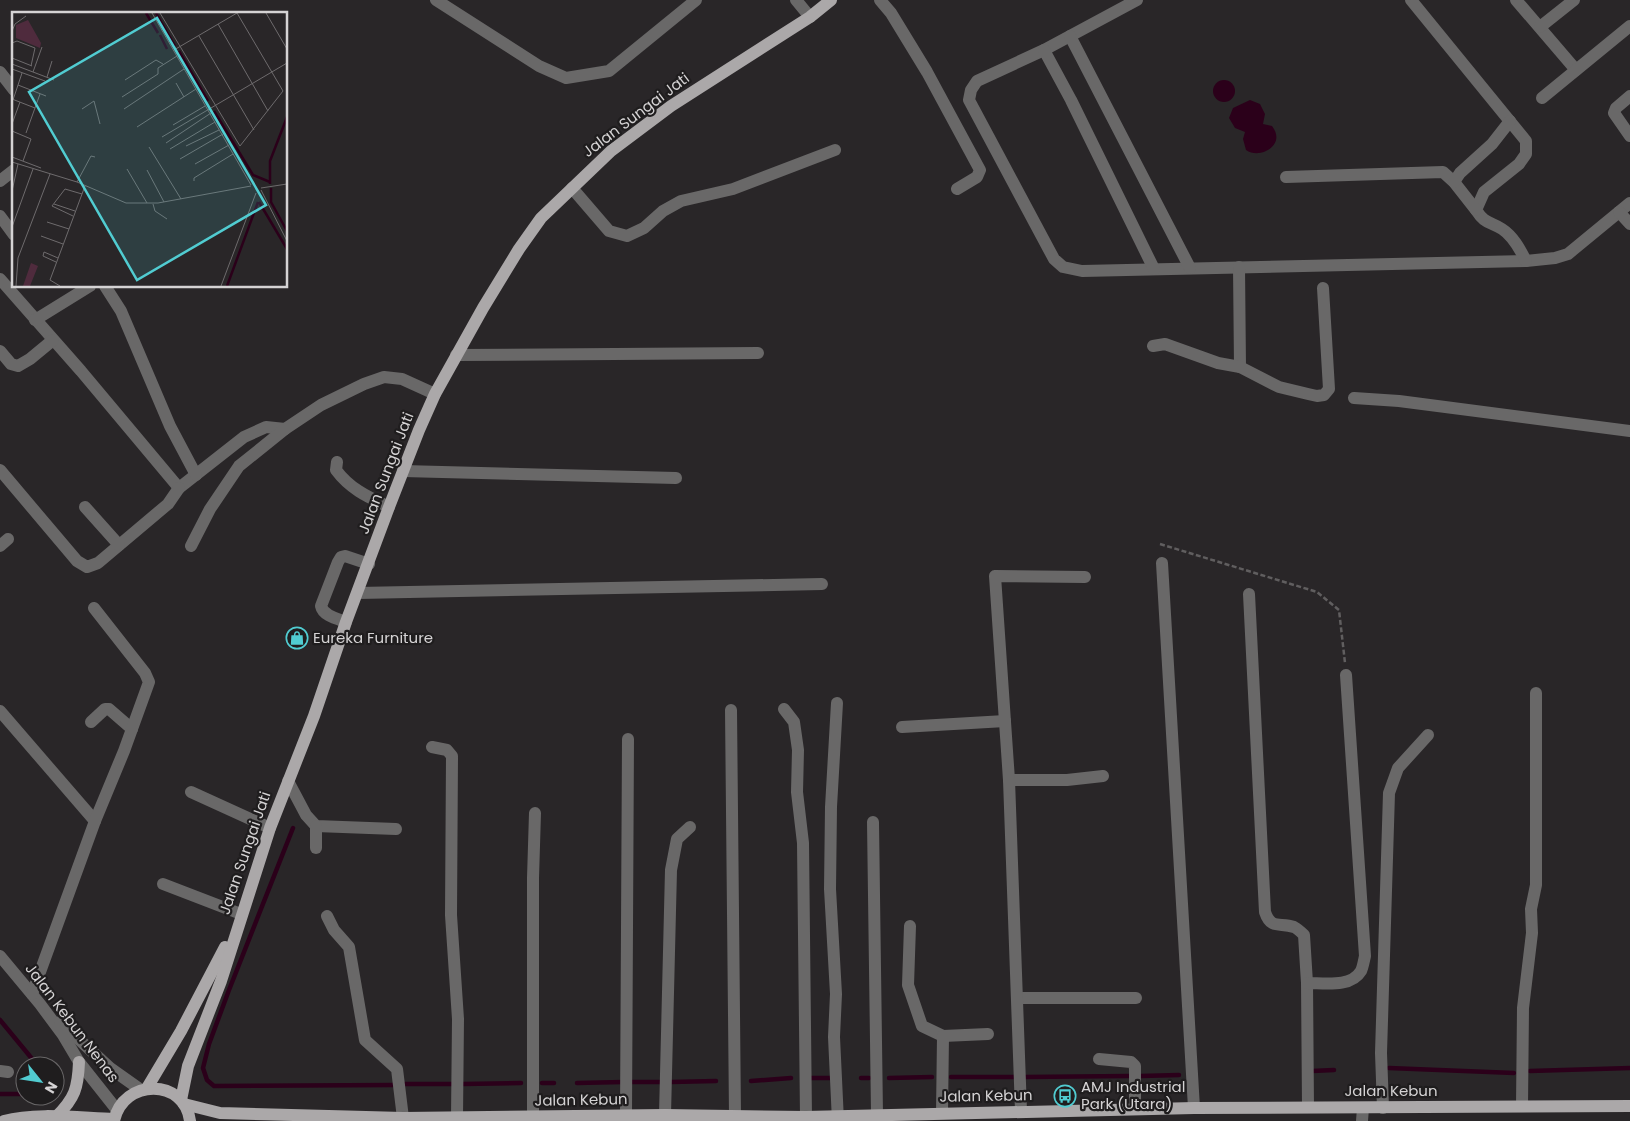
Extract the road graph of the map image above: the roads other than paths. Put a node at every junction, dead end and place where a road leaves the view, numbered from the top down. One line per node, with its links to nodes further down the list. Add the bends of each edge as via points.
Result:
1 (436, 0): 2 (street, via 539,66 566,78 609,70)
2 (696, 0)
3 (796, 0): 10 (street)
4 (831, 0): 10 (main road, Jalan Sungai Jati)
5 (880, 0): 28 (street, via 926,72 980,170 977,177)
6 (1137, 0): 13 (street)
7 (1411, 0): 20 (street)
8 (1516, 0): 12 (street)
9 (1574, 0): 12 (street)
10 (810, 17): 27 (main road, Jalan Sungai Jati, via 671,106 611,151)
11 (1630, 26): 15 (street)
12 (1540, 27): 15 (street)
13 (1070, 36): 14 (street); 37 (street)
14 (1044, 50): 38 (street); 38 (street, via 977,81 969,100 1054,259 1063,267 1082,271)
15 (1576, 70): 19 (street)
16 (0, 72): 17 (street)
17 (12, 87)
18 (1630, 96): 21 (street, via 1614,113)
19 (1542, 98)
20 (1510, 121): 26 (street); 30 (street, via 1526,141 1526,154 1519,164 1484,192)
21 (1630, 136)
22 (835, 150): 27 (street, via 733,189 681,201 663,210 644,228 627,236 609,231)
23 (12, 172): 25 (street)
24 (1286, 177): 26 (street, via 1443,172)
25 (0, 181)
26 (1454, 182): 30 (street)
27 (572, 188): 48 (main road, Jalan Sungai Jati, via 541,218 519,249)
28 (957, 189)
29 (1630, 203): 31 (street)
30 (1476, 210): 35 (street, via 1482,220 1503,230 1519,247)
31 (1619, 212): 33 (street); 35 (street, via 1568,254)
32 (0, 216): 34 (street)
33 (1630, 224)
34 (12, 232)
35 (1526, 261): 36 (street)
36 (1239, 267): 37 (street); 49 (street)
37 (1190, 268): 38 (street)
38 (1154, 269)
39 (0, 279): 43 (street)
40 (87, 288): 43 (street)
41 (106, 288): 57 (street, via 121,311 170,426)
42 (1323, 288): 49 (street, via 1329,389 1324,395 1279,387)
43 (35, 320): 44 (street)
44 (53, 340): 46 (street, via 18,366 11,364); 59 (street)
45 (1153, 346): 49 (street, via 1165,344 1218,363)
46 (0, 351)
47 (758, 353): 48 (street)
48 (456, 355): 50 (main road, Jalan Sungai Jati)
49 (1240, 367)
50 (435, 394): 52 (street, via 402,379 384,378 321,405); 56 (main road, Jalan Sungai Jati)
51 (1354, 398): 53 (street)
52 (285, 429): 57 (street, via 266,427 244,437); 63 (street, via 240,466 210,509)
53 (1630, 431)
54 (338, 462): 61 (street, via 336,470 345,482)
55 (0, 470): 62 (street, via 76,561 87,568)
56 (403, 472): 58 (street); 61 (main road, Jalan Sungai Jati)
57 (196, 475): 59 (street)
58 (676, 478)
59 (179, 488): 62 (street, via 168,504)
60 (85, 506): 62 (street)
61 (389, 507): 65 (main road, Jalan Sungai Jati)
62 (119, 545)
63 (191, 546)
64 (1162, 563): 115 (street)
65 (369, 564): 68 (main road, Jalan Sungai Jati); 71 (street, via 345,556 338,562 321,606 325,614)
66 (1085, 577): 78 (street, via 995,576)
67 (822, 584): 68 (street)
68 (358, 593): 71 (main road, Jalan Sungai Jati)
69 (1248, 594): 102 (street, via 1265,912 1274,924 1295,928 1304,935)
70 (94, 608): 81 (street, via 149,682)
71 (346, 622): 87 (main road, Jalan Sungai Jati)
72 (1346, 674): 102 (street, via 1365,956 1361,971 1351,981)
73 (1536, 693): 112 (street, via 1536,885 1522,1008)
74 (837, 703): 131 (street, via 830,889)
75 (784, 709): 129 (street, via 794,722 798,750 797,792 803,843)
76 (731, 710): 124 (street)
77 (0, 712): 90 (street)
78 (1005, 720): 80 (street); 86 (street)
79 (91, 722): 81 (street, via 109,709)
80 (902, 727)
81 (132, 729): 90 (street)
82 (1428, 735): 117 (street, via 1398,768 1389,793)
83 (628, 739): 122 (street)
84 (432, 747): 128 (street, via 447,750 452,756 451,915 458,1019)
85 (1103, 776): 86 (street, via 1068,780)
86 (1009, 780): 103 (street)
87 (288, 781): 92 (street, via 306,815); 94 (main road, Jalan Sungai Jati)
88 (191, 792): 94 (street)
89 (535, 813): 126 (street)
90 (95, 821): 105 (street)
91 (873, 822): 121 (street)
92 (316, 826): 95 (street); 96 (street)
93 (690, 827): 123 (street, via 678,839 671,870)
94 (270, 828): 99 (main road, Jalan Sungai Jati)
95 (396, 829)
96 (316, 848)
97 (163, 884): 99 (street)
98 (327, 916): 130 (street, via 349,947 365,1040 397,1068)
99 (239, 920): 110 (main road, via 181,1031); 111 (main road, Jalan Sungai Jati, via 188,1066)
100 (910, 926): 107 (street, via 908,984 922,1026)
101 (0, 956): 105 (street, Jalan Kebun Nenas)
102 (1308, 983): 114 (street)
103 (1018, 998): 104 (street); 119 (street)
104 (1136, 998)
105 (36, 999): 109 (street, Jalan Kebun Nenas); 110 (street, via 110,1068)
106 (988, 1034): 107 (street)
107 (943, 1036): 120 (street)
108 (1099, 1059): 118 (street, via 1131,1062 1135,1066)
109 (79, 1062): 125 (main road, via 74,1095); 127 (street, Jalan Kebun Nenas)
110 (144, 1089): 111 (main road, Jalan Kebun, via 165,1090); 127 (main road, via 127,1098)
111 (182, 1102): 130 (main road, Jalan Kebun, via 220,1113); 133 (main road)
112 (1522, 1106): 113 (main road, Jalan Kebun); 117 (main road, Jalan Kebun)
113 (1630, 1106)
114 (1308, 1107): 115 (main road, Jalan Kebun); 116 (main road, Jalan Kebun)
115 (1194, 1108): 118 (main road, Jalan Kebun)
116 (1363, 1108): 117 (main road, Jalan Kebun); 135 (street)
117 (1383, 1108)
118 (1135, 1109): 119 (main road, Jalan Kebun)
119 (1021, 1111): 120 (main road, Jalan Kebun)
120 (942, 1113): 121 (main road, Jalan Kebun)
121 (877, 1114): 131 (main road, Jalan Kebun)
122 (626, 1115): 123 (main road, Jalan Kebun); 126 (main road, Jalan Kebun)
123 (665, 1115): 124 (main road, Jalan Kebun)
124 (735, 1115): 129 (main road, Jalan Kebun)
125 (56, 1116): 127 (main road); 132 (main road)
126 (533, 1116): 128 (main road, Jalan Kebun)
127 (115, 1117)
128 (457, 1117): 130 (main road, Jalan Kebun)
129 (806, 1117): 131 (main road, Jalan Kebun)
130 (403, 1118): 134 (main road, Jalan Kebun)
131 (838, 1118)
132 (4, 1121)
133 (190, 1121)
134 (384, 1121)
135 (1362, 1121)

